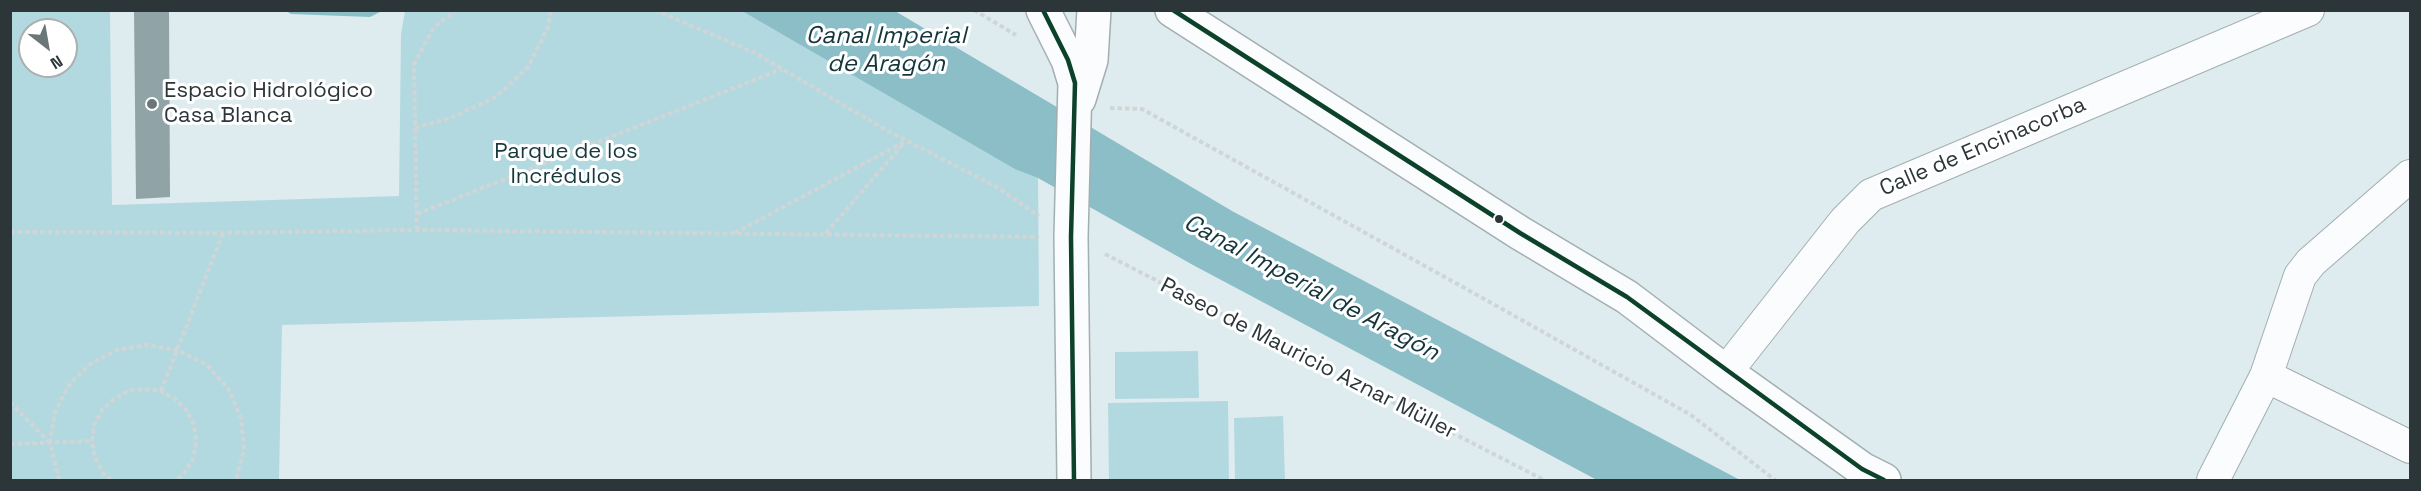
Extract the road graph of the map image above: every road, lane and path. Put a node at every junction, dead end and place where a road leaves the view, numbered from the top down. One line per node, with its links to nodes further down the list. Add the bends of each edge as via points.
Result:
1 (458, 10): 12 (path, via 434,27 414,64)
2 (551, 10): 12 (path, via 548,27 528,67 496,97 453,117)
3 (655, 10): 10 (path, Paseo de Mauricio Aznar Müller, via 756,53)
4 (974, 10): 9 (path, via 1016,35)
5 (1043, 10): 11 (street, via 1073,72)
6 (1094, 10): 11 (street, via 1091,60)
7 (1172, 10): 23 (street, via 1510,227 1627,297)
8 (2307, 10): 23 (street, Calle de Encinacorba, via 1871,195 1845,221)
9 (1021, 44)
10 (783, 69): 13 (path, Paseo de Mauricio Aznar Müller); 15 (path)
11 (1075, 111): 16 (street); 37 (path, via 1142,109 1691,415)
12 (415, 128): 15 (path)
13 (906, 141): 16 (path, Paseo de Mauricio Aznar Müller); 20 (path); 21 (path)
14 (2410, 176): 24 (street, via 2300,276)
15 (417, 214): 17 (path)
16 (1072, 225): 21 (path); 35 (street); 36 (path, Paseo de Mauricio Aznar Müller)
17 (417, 230): 19 (path); 20 (path)
18 (10, 232): 19 (path)
19 (224, 233): 22 (path)
20 (735, 233): 21 (path)
21 (826, 234)
22 (177, 350): 25 (path); 28 (path, via 147,345 117,350 90,364 69,385 55,412); 34 (path, via 206,364 228,388 241,418 244,450)
23 (1726, 372): 38 (street, via 1862,469)
24 (2266, 376): 30 (street); 39 (street)
25 (160, 391): 27 (path, via 136,390 114,399 94,424); 33 (path, via 187,411 194,426 193,459)
26 (10, 402): 28 (path)
27 (92, 441): 28 (path); 32 (path, via 94,458)
28 (50, 442): 29 (path); 31 (path)
29 (10, 444)
30 (2410, 447)
31 (59, 480)
32 (109, 480)
33 (176, 480)
34 (236, 480)
35 (1074, 480)
36 (1544, 480)
37 (1775, 480)
38 (1884, 480)
39 (2214, 480)

